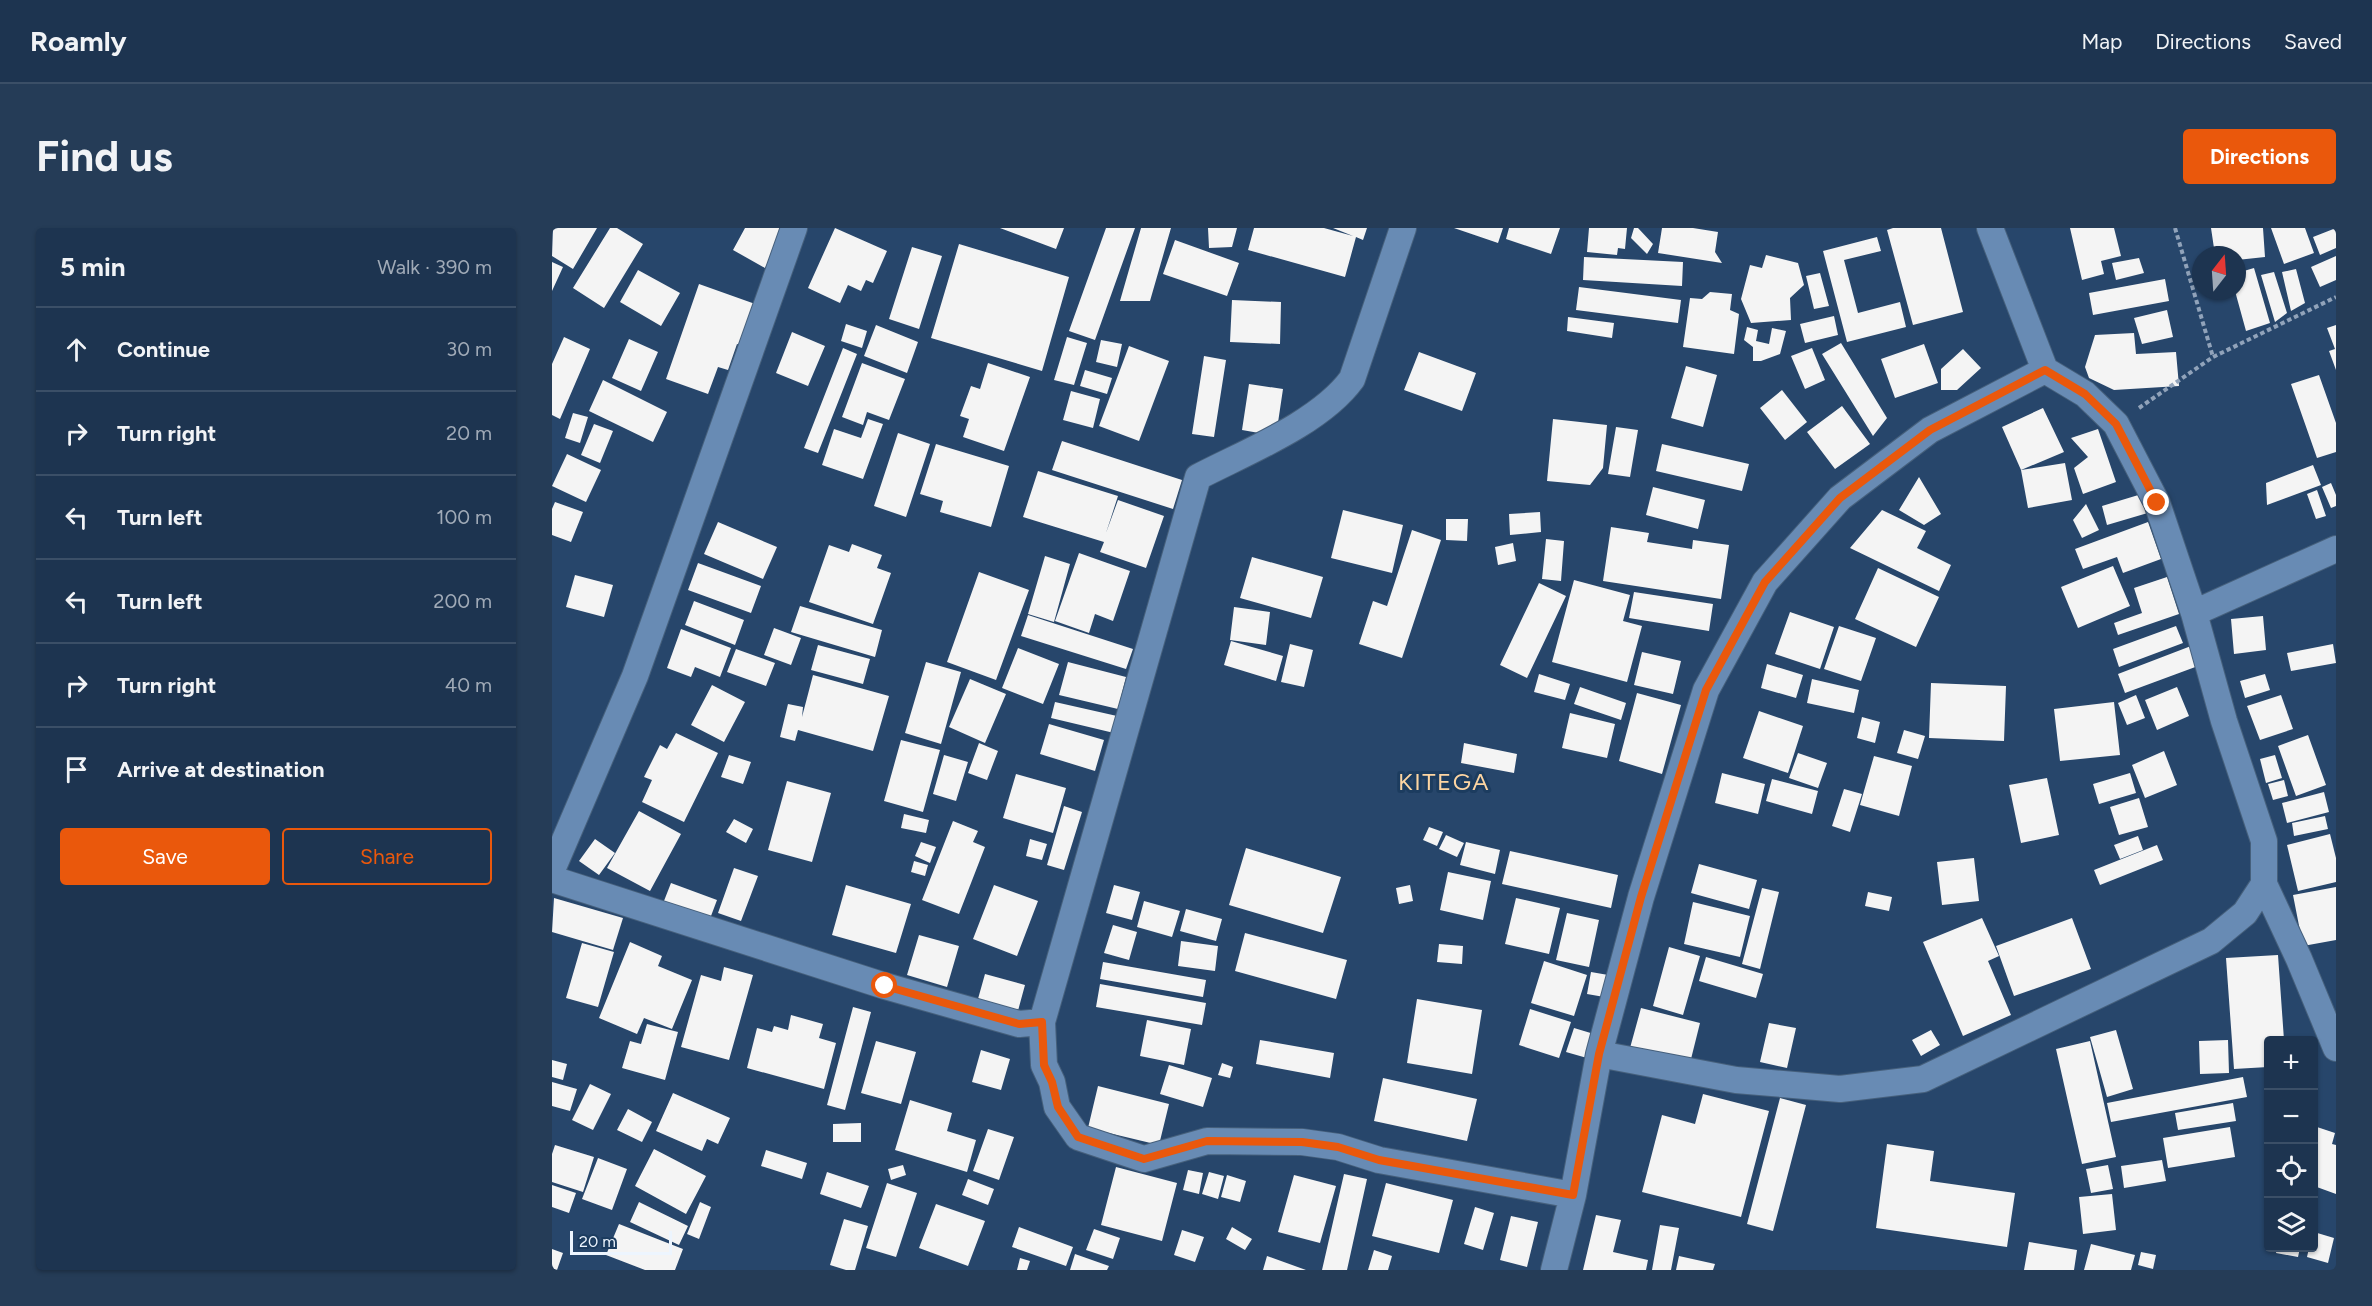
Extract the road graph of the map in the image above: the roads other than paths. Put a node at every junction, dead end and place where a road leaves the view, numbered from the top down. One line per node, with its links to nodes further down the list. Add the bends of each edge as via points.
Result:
1 (794, 228): 7 (street, via 635,676)
2 (1403, 228): 10 (street, via 1352,379 1341,395 1231,463 1198,477)
3 (1990, 228): 4 (street)
4 (2045, 370): 6 (street, via 2085,394 2116,424 2157,503); 12 (street, via 1930,430 1840,498 1765,582 1706,690 1641,897)
5 (2336, 549): 6 (street)
6 (2194, 613): 9 (street, via 2224,721 2264,841)
7 (552, 870)
8 (552, 879): 10 (street, via 895,989 1019,1024)
9 (2264, 884): 11 (street); 12 (street, via 2245,913 2211,941 1923,1079 1840,1089 1736,1080)
10 (1042, 1022): 13 (street, via 1044,1065 1058,1107 1078,1137 1144,1159 1207,1141 1302,1142)
11 (2336, 1048)
12 (1599, 1054): 13 (street)
13 (1573, 1195): 14 (street)
14 (1554, 1270)

